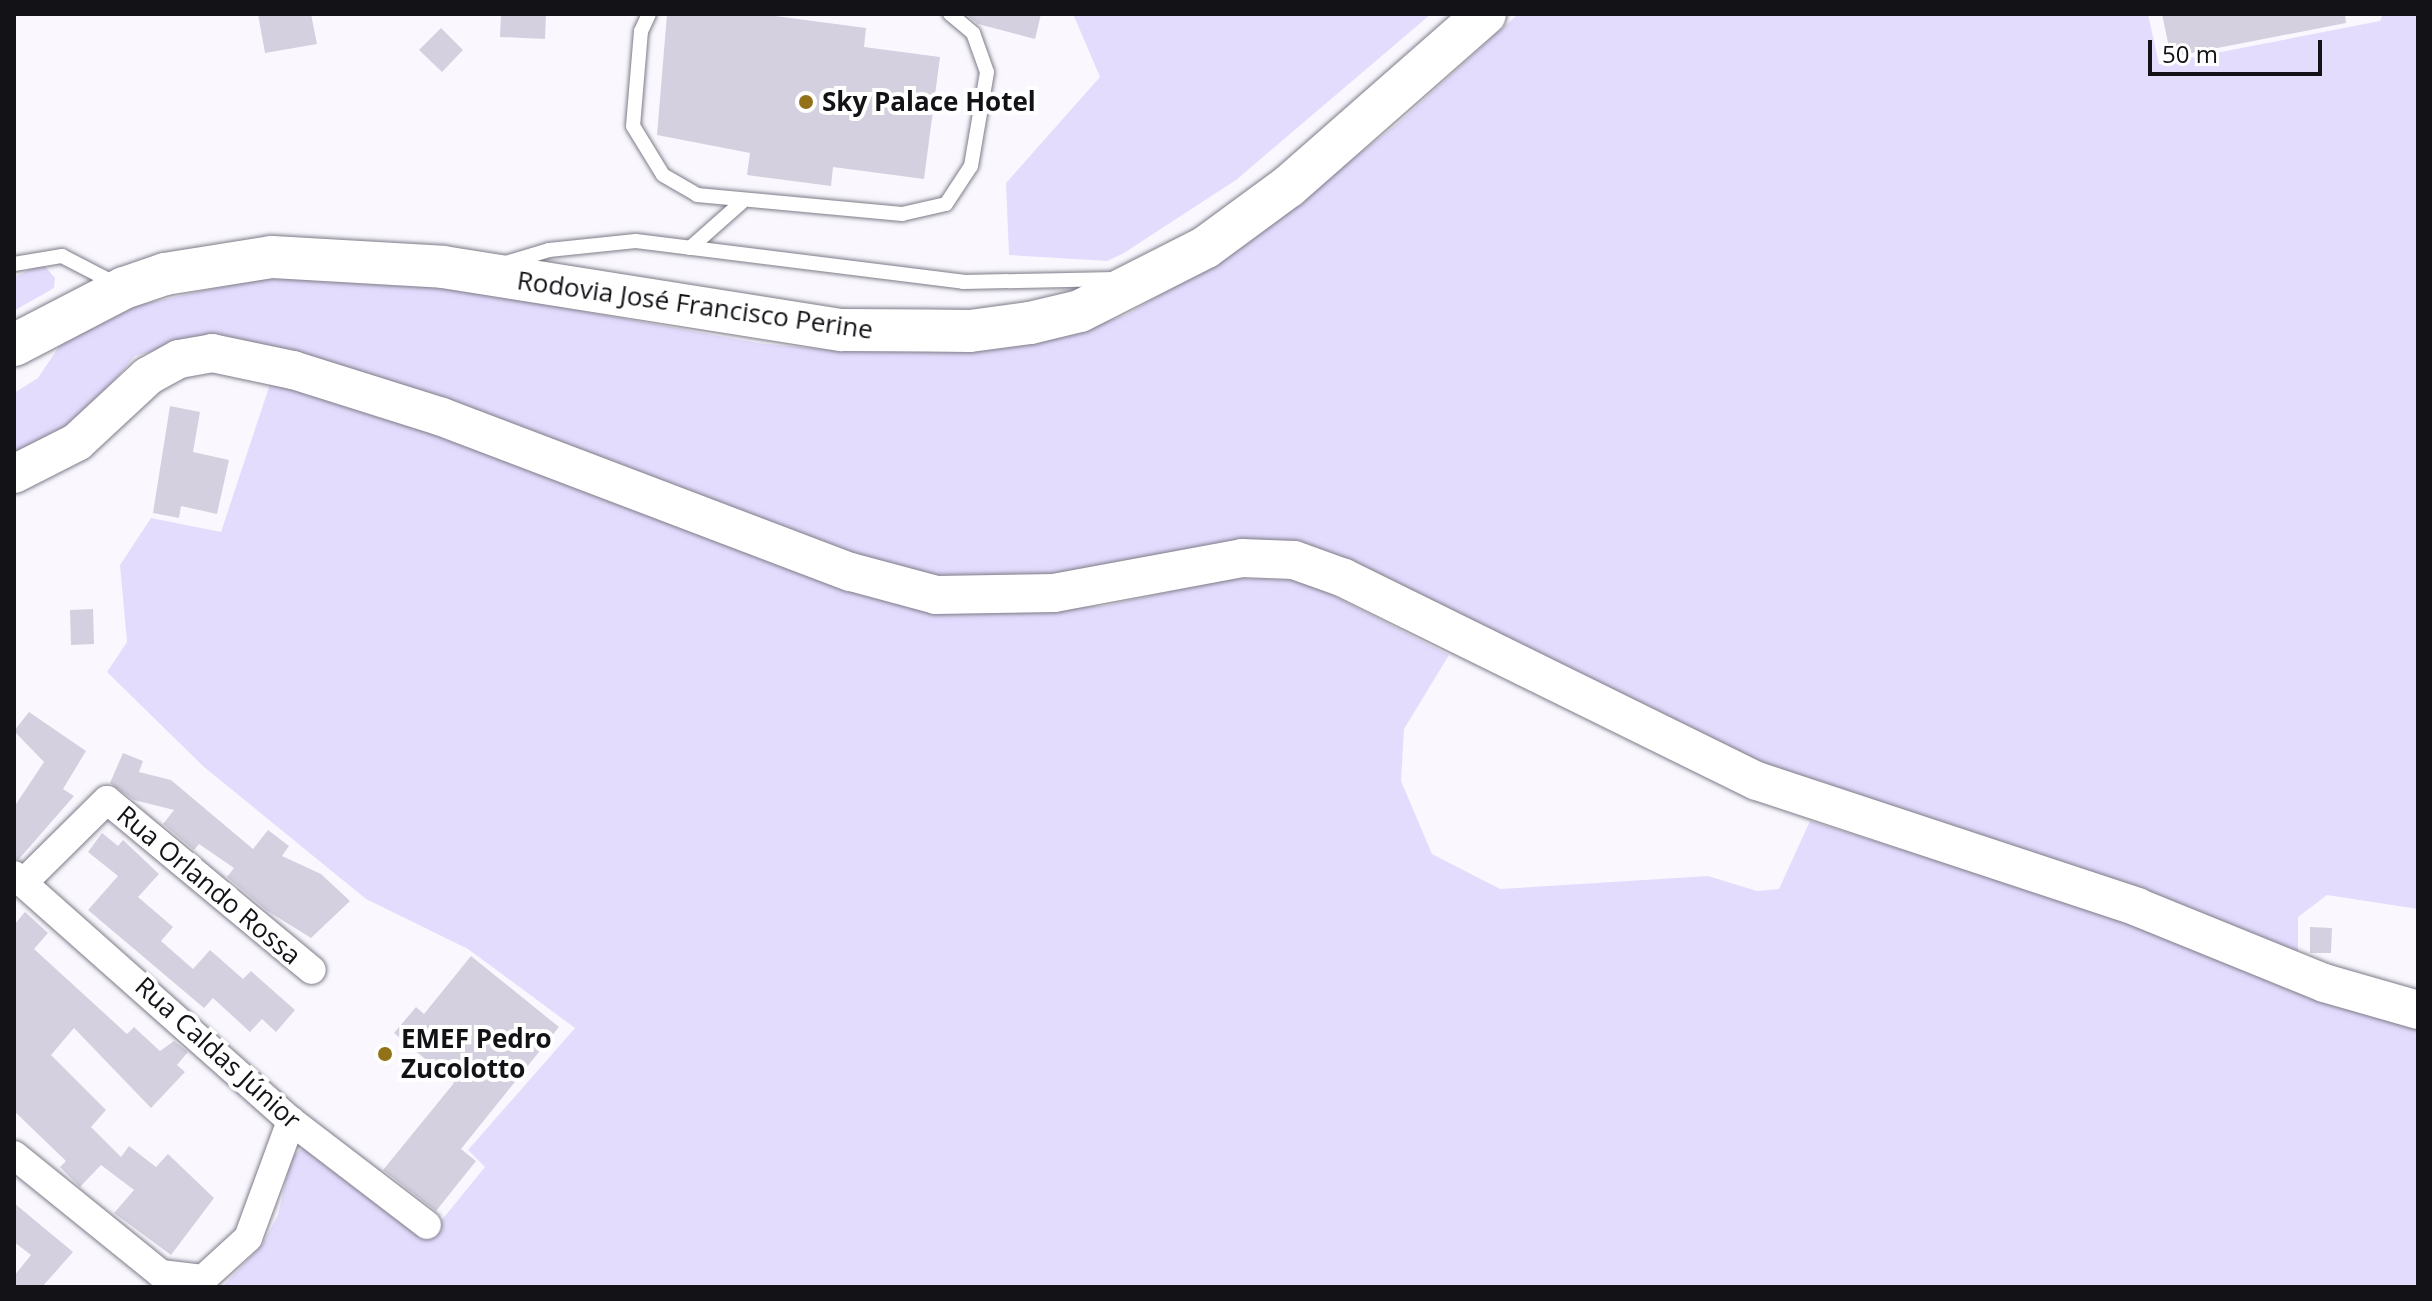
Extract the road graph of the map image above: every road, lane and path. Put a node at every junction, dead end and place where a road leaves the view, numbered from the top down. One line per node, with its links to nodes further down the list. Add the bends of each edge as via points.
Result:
1 (649, 14): 4 (lane, via 641,31 633,126 663,175 697,195)
2 (950, 14): 4 (lane, via 973,33 987,72 971,166 946,204 902,214)
3 (1485, 14): 8 (main road, Rodovia José Francisco Perine, via 1254,214)
4 (742, 202): 5 (lane)
5 (690, 248): 7 (lane, via 636,241 549,250); 8 (lane, via 963,282)
6 (14, 264): 9 (lane, via 62,256)
7 (475, 272): 8 (main road, Rodovia José Francisco Perine, via 842,330 905,333 1030,323 1080,311); 9 (main road, Rodovia José Francisco Perine, via 377,259 272,257 165,274)
8 (1147, 281)
9 (124, 288): 10 (main road, Rodovia José Francisco Perine)
10 (30, 335): 11 (main road)
11 (14, 368)
12 (14, 474): 15 (main road, via 77,442 148,376 179,359 212,353 293,370 442,417 851,572 936,595 1054,593 1242,558 1294,560 1344,578 1757,781 2137,907 2324,983)
13 (18, 879): 14 (street, Rua Orlando Rossa, via 107,800); 16 (street, Rua Caldas Júnior)
14 (312, 970)
15 (2418, 1010)
16 (291, 1121): 17 (street, via 248,1238 203,1279 161,1274); 18 (street, Rua Caldas Júnior)
17 (14, 1155)
18 (427, 1225)

